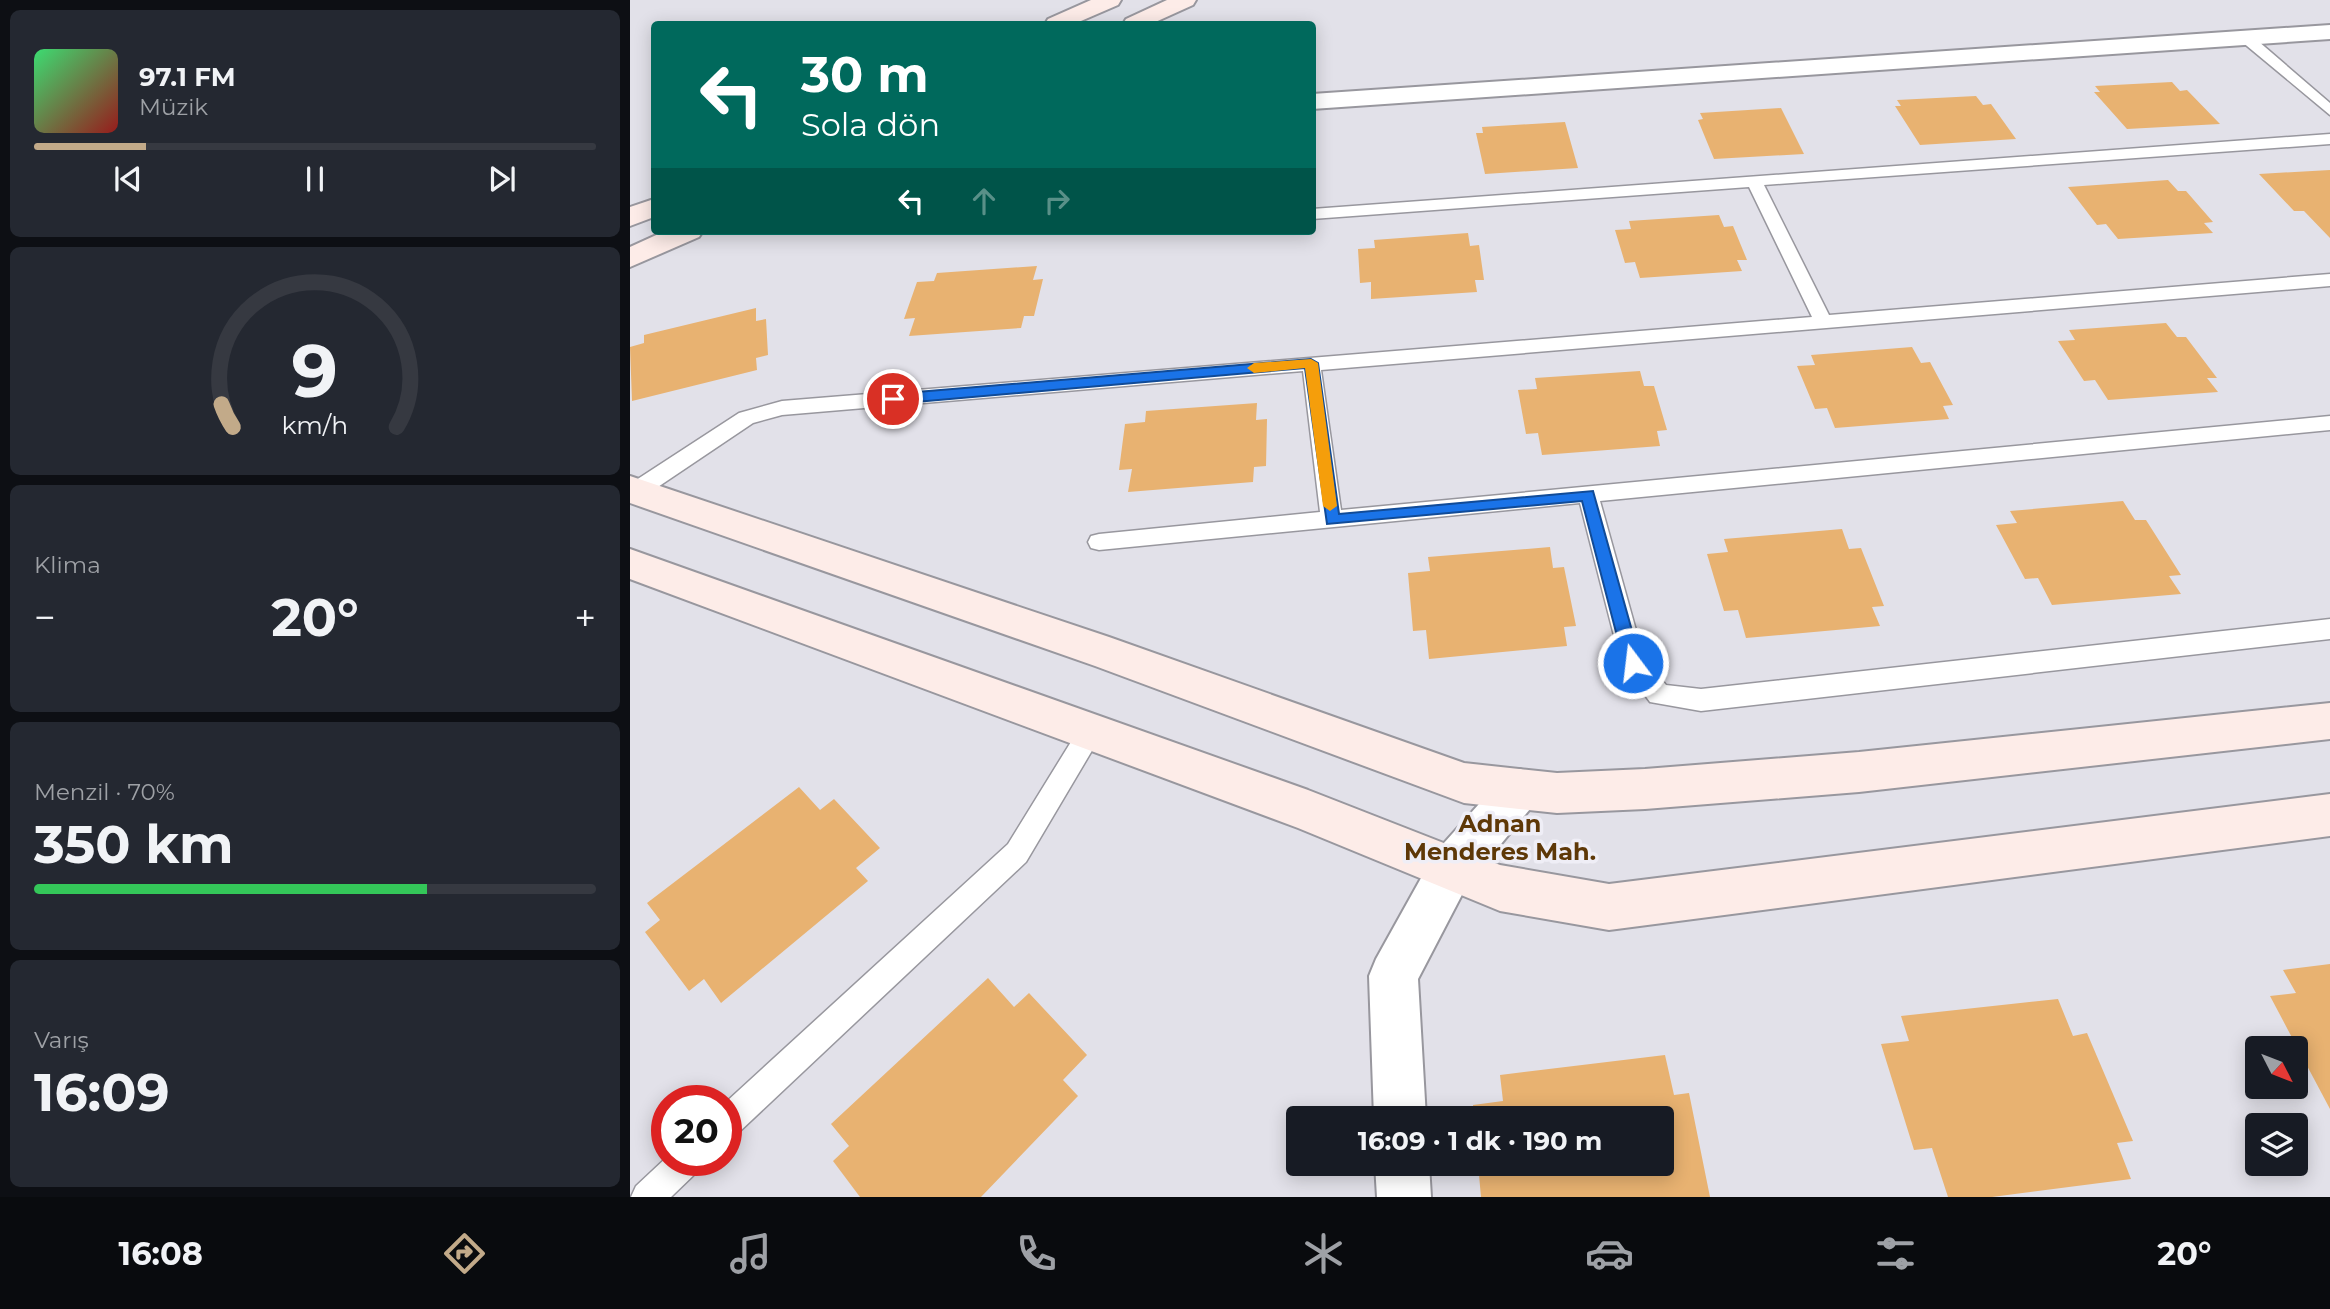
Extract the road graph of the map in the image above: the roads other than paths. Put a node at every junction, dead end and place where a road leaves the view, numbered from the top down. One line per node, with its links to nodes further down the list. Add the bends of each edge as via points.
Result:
1 (1110, 0): 3 (street)
2 (1185, 0): 4 (street)
3 (1063, 21)
4 (1140, 21)
5 (2330, 32): 6 (street)
6 (2246, 38): 7 (street); 8 (lane)
7 (1316, 102)
8 (2330, 111)
9 (2330, 139): 10 (lane)
10 (1754, 181): 12 (lane); 17 (lane)
11 (651, 208): 13 (street)
12 (1316, 214)
13 (630, 218)
14 (680, 235): 15 (street)
15 (630, 258)
16 (2330, 280): 17 (lane)
17 (1823, 320): 18 (lane)
18 (1311, 363): 20 (lane, via 782,408 746,418); 22 (lane)
19 (2330, 424): 21 (lane)
20 (633, 490): 28 (street, via 1109,654 1464,783)
21 (1588, 495): 22 (lane); 25 (lane, via 1633,663 1659,695 1701,700)
22 (1332, 520): 23 (lane)
23 (1099, 542)
24 (630, 564): 27 (street)
25 (2330, 629)
26 (2330, 721): 28 (street, via 1859,772 1570,792)
27 (1091, 732): 30 (street); 32 (lane, via 1017,853)
28 (1520, 789): 30 (street)
29 (2330, 815): 30 (street, via 1609,907 1500,888)
30 (1451, 869): 31 (street, via 1393,976)
31 (1399, 1106)
32 (742, 1109)
33 (670, 1176): 35 (lane)
34 (1403, 1176): 36 (street)
35 (647, 1197)
36 (1404, 1197)

